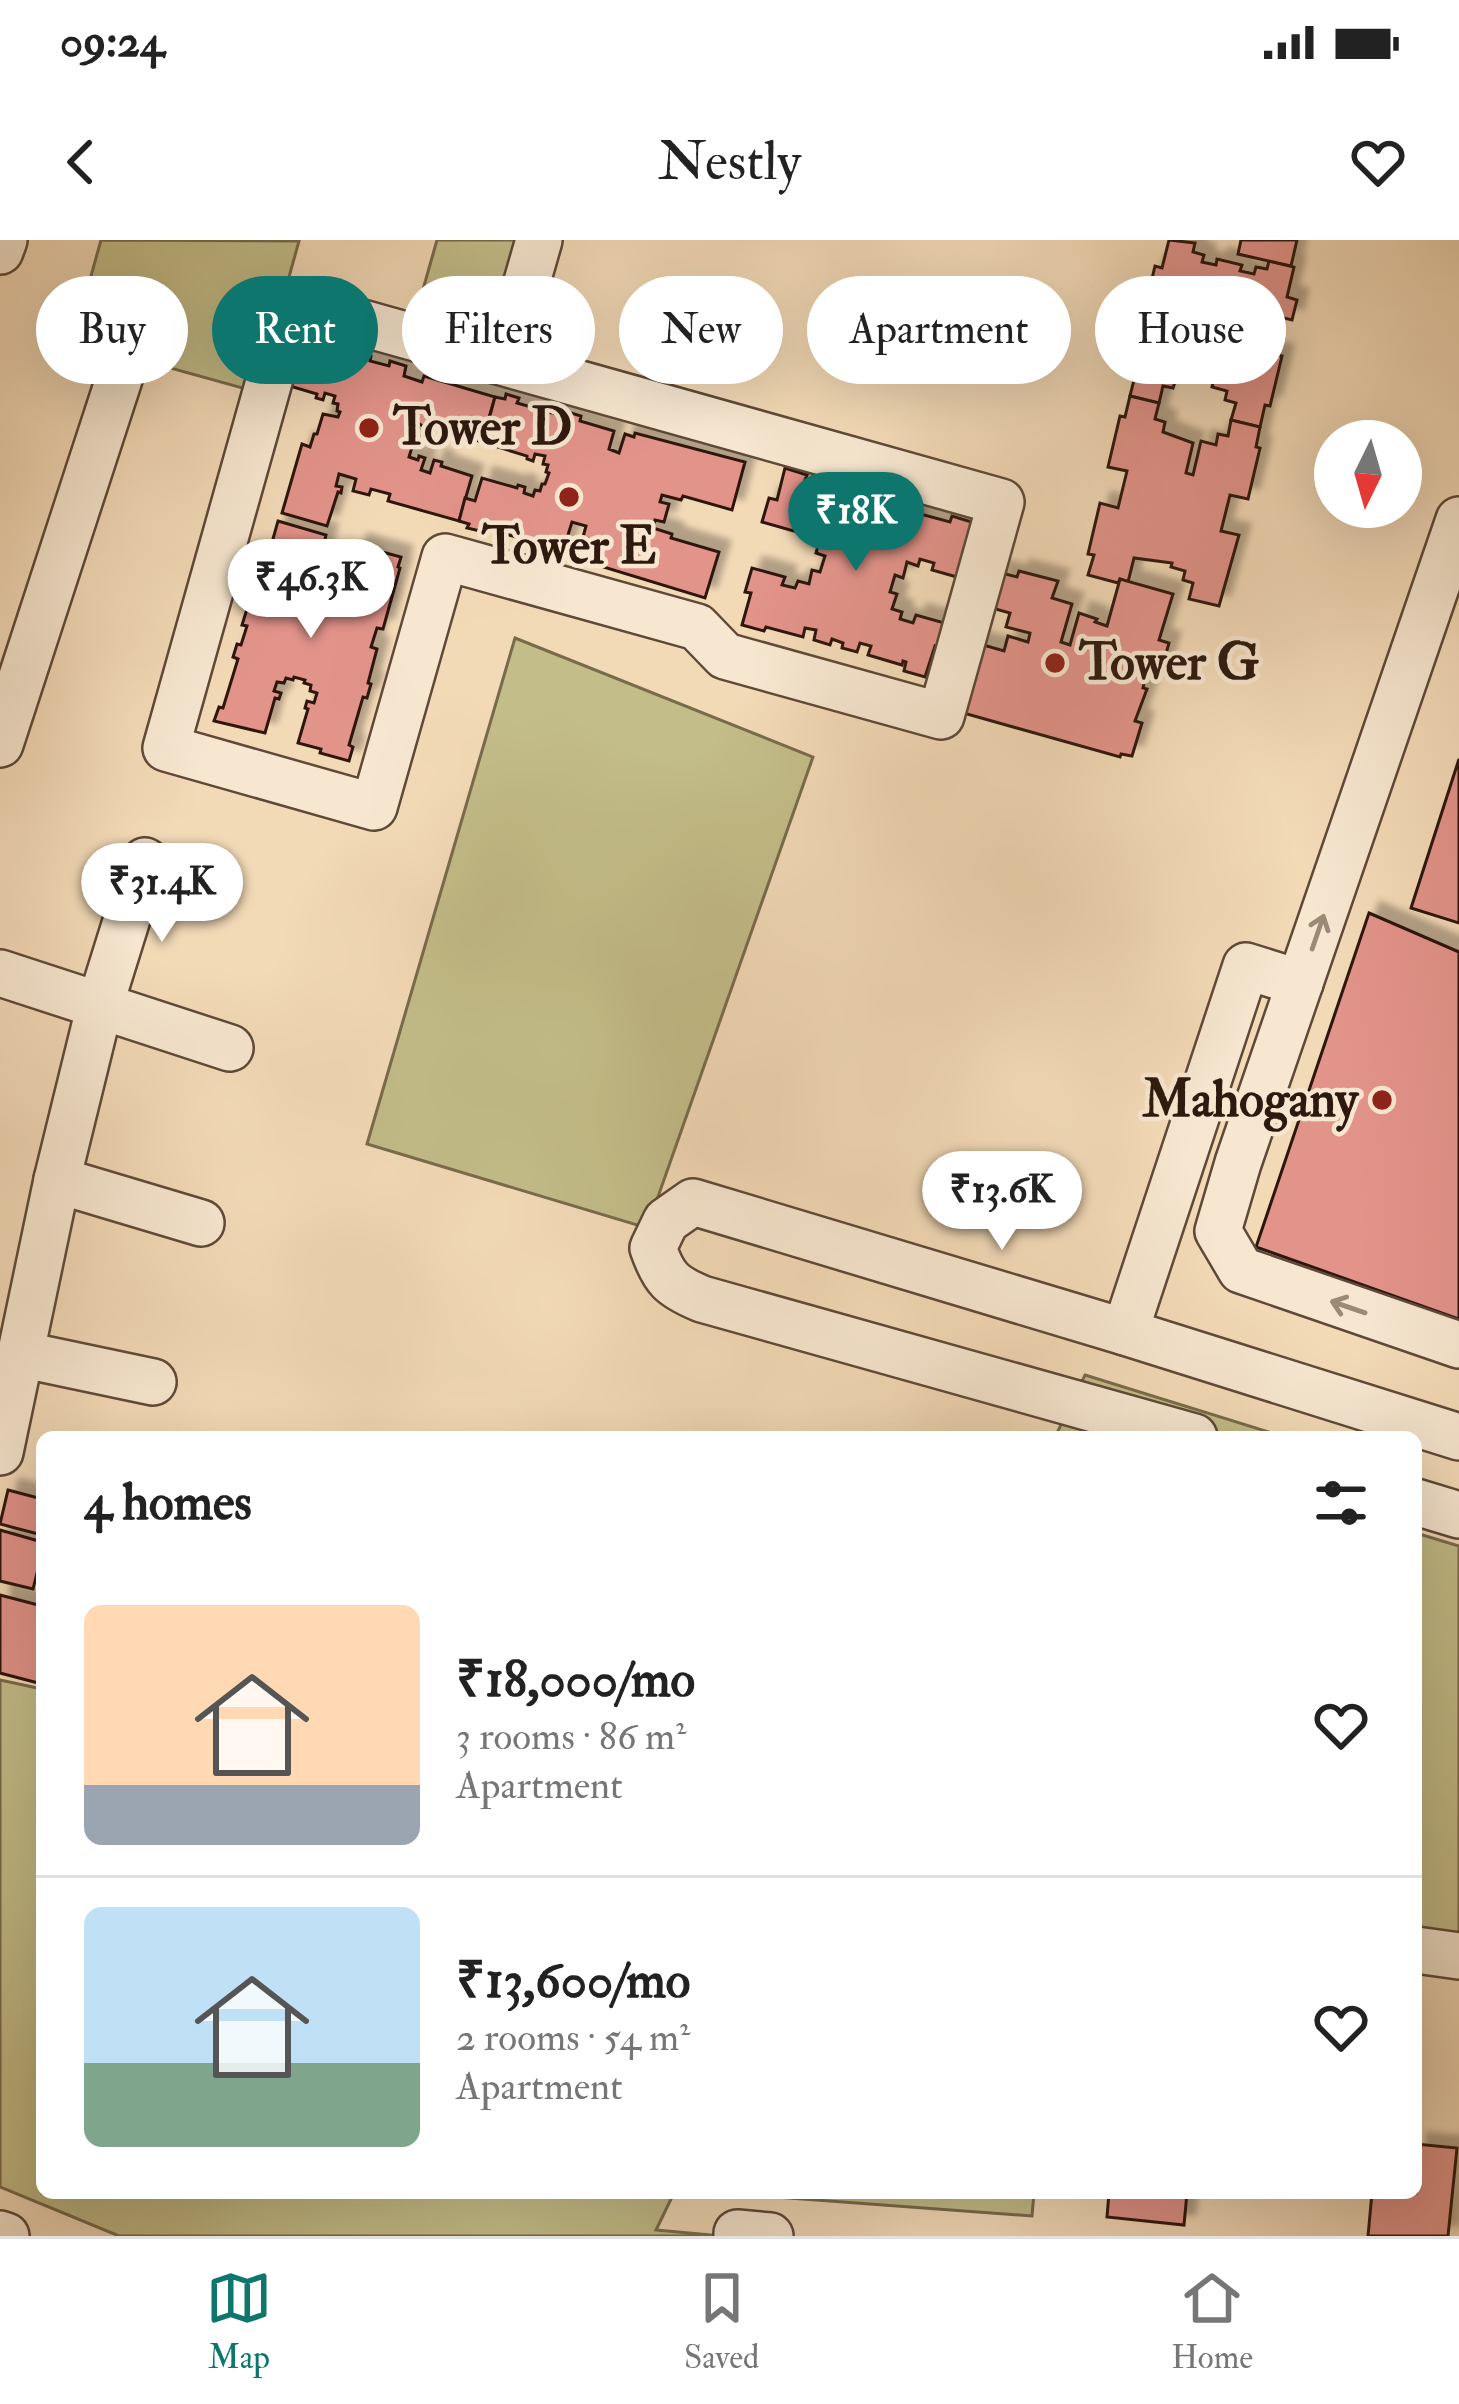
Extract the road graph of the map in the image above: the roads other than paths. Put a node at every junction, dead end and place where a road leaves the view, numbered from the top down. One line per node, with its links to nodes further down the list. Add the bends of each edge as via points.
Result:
1 (4, 240): 3 (street)
2 (539, 240): 4 (street)
3 (0, 251)
4 (529, 276)
5 (504, 362): 5 (street, via 1001,502 941,716 725,656 697,627 445,557 374,807 166,748 291,303)
6 (117, 384): 10 (street)
7 (1459, 520): 13 (street, one-way to 7)
8 (1459, 606): 9 (street)
9 (1406, 743)
10 (0, 744)
11 (146, 861): 14 (street)
12 (0, 974): 14 (street)
13 (1300, 983): 18 (street, via 1246,966); 19 (street, one-way to 13, via 1241,1270 1218,1231)
14 (100, 1005): 15 (street); 16 (street)
15 (230, 1048)
16 (57, 1180): 17 (street); 20 (street)
17 (201, 1222)
18 (1125, 1332): 22 (street, via 693,1202 666,1221 653,1248 663,1275 702,1299); 23 (street)
19 (1459, 1345)
20 (20, 1354): 21 (street); 24 (street)
21 (153, 1382)
22 (1173, 1431)
23 (1459, 1437)
24 (0, 1452)
25 (1422, 1504): 26 (street)
26 (1459, 1515)
27 (1422, 1951): 28 (street)
28 (1459, 1956)

